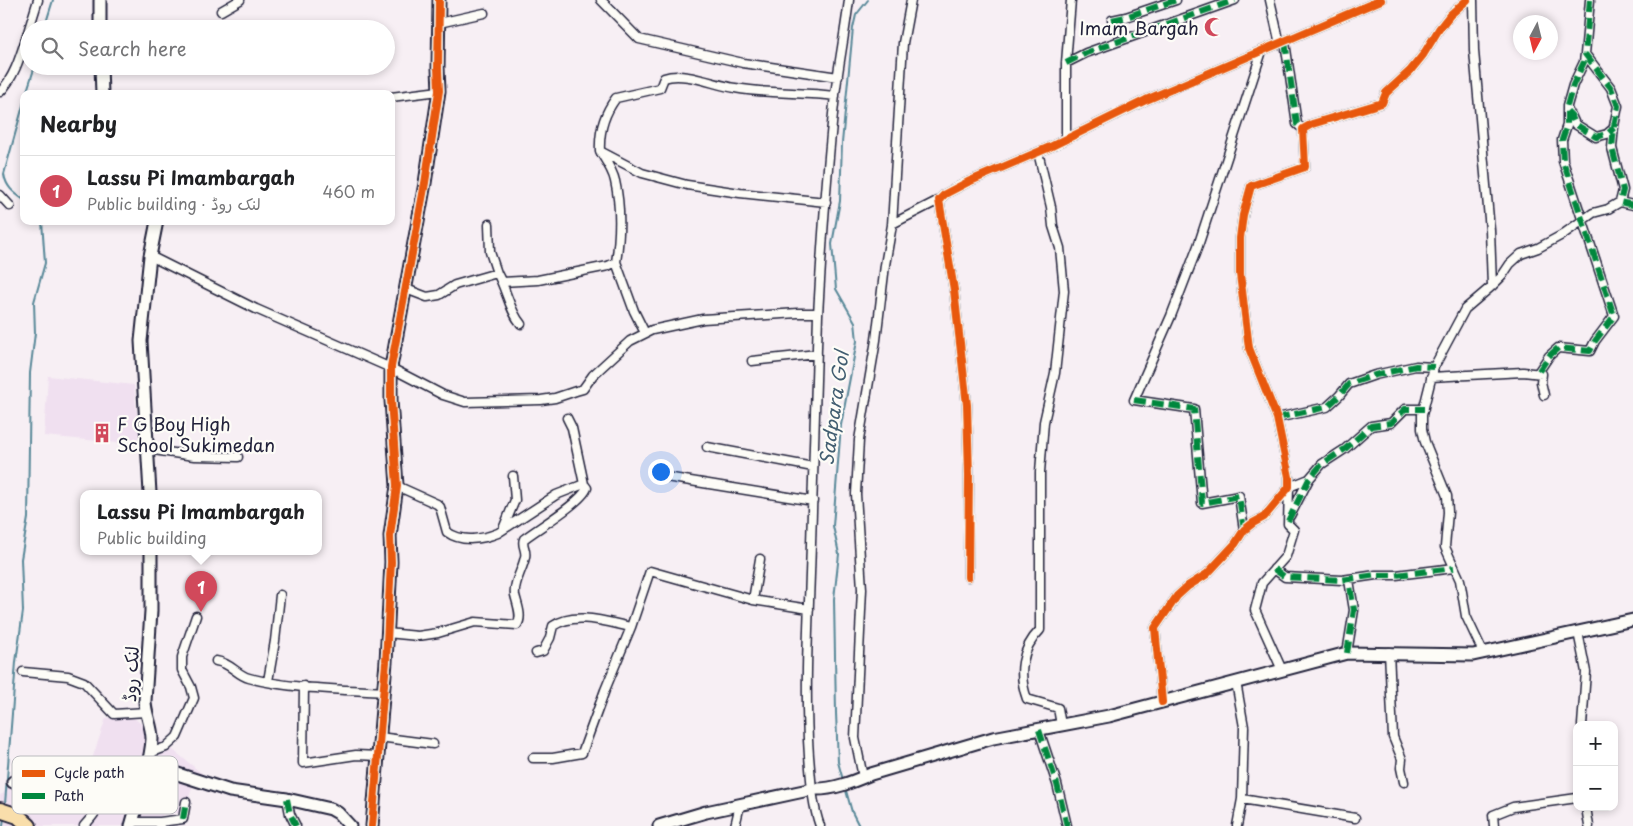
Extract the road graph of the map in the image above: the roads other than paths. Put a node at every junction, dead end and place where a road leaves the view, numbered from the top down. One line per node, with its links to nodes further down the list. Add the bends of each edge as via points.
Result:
1 (38, 0): 18 (street)
2 (100, 0): 19 (main road)
3 (240, 0): 16 (street)
4 (439, 0): 21 (main road)
5 (602, 0): 28 (street, via 639,39 743,63)
6 (850, 0): 28 (street)
7 (911, 0): 48 (street, via 903,43)
8 (1071, 0): 26 (street)
9 (1176, 0): 20 (street)
10 (1235, 0): 26 (street)
11 (1270, 0): 22 (street)
12 (1381, 0): 22 (street)
13 (1467, 0): 36 (street, via 1450,15 1410,71 1386,93 1382,103)
14 (1473, 0): 54 (street)
15 (1590, 0): 24 (street)
16 (221, 11)
17 (484, 13): 21 (street)
18 (32, 20)
19 (100, 20)
20 (1112, 20)
21 (439, 23): 31 (main road)
22 (1282, 43): 23 (street); 36 (street, via 1298,124)
23 (1262, 51): 37 (street, via 1146,100); 83 (street, via 1198,246 1134,400 1194,409 1202,503 1239,496)
24 (1585, 54): 34 (street); 35 (street, via 1611,88 1618,106)
25 (20, 55): 30 (street)
26 (1066, 63): 37 (street)
27 (101, 75): 29 (main road)
28 (838, 76): 32 (street)
29 (102, 90)
30 (0, 92)
31 (439, 92): 33 (street); 55 (main road)
32 (835, 96): 38 (street, via 735,88 672,76 664,78 660,88 616,98 603,122); 42 (street)
33 (395, 97)
34 (1567, 111): 35 (street, via 1575,124 1596,137); 46 (street, via 1562,140 1563,161)
35 (1614, 128): 43 (street, via 1612,148 1623,190)
36 (1303, 129): 68 (street, via 1305,167 1251,186 1240,238 1240,274 1249,348)
37 (1066, 139): 39 (street)
38 (600, 151): 42 (street, via 642,173 687,185); 51 (street, via 615,180 619,217)
39 (1038, 152): 41 (street, via 968,182); 112 (street, via 1060,248 1064,291 1055,373 1044,422 1040,472 1040,630 1030,639 1022,668 1027,699 1058,708)
40 (0, 195): 44 (street)
41 (939, 200): 48 (street); 88 (street, via 954,290 967,405)
42 (826, 202): 56 (street)
43 (1620, 202): 45 (street); 46 (street)
44 (10, 206)
45 (1633, 206)
46 (1582, 221): 54 (street, via 1562,236 1521,254); 63 (street, via 1614,316 1590,351 1558,348)
47 (489, 224): 52 (street, via 490,252)
48 (892, 224): 121 (street, via 858,449 856,494 862,589 855,738)
49 (156, 225): 50 (main road)
50 (150, 256): 61 (street, via 256,309); 70 (main road, via 140,341)
51 (616, 262): 53 (street, via 538,280); 58 (street)
52 (497, 274): 53 (street); 55 (street, via 455,285 440,295 427,297)
53 (502, 282): 57 (street, via 515,317)
54 (1492, 286): 62 (street, via 1465,309)
55 (406, 289): 61 (main road)
56 (818, 313): 58 (street, via 703,319); 59 (street)
57 (521, 324)
58 (646, 333): 61 (street, via 630,341 593,375 584,389 555,398 458,401)
59 (817, 354): 60 (street); 72 (street)
60 (752, 361)
61 (390, 367): 77 (main road)
62 (1434, 367): 64 (street); 68 (street, via 1416,366 1349,384 1327,407)
63 (1539, 371)
64 (1432, 377): 65 (street, via 1522,372 1542,374); 66 (street)
65 (1544, 395)
66 (1424, 409): 75 (street, via 1404,409 1391,423 1371,426 1322,464); 86 (street, via 1422,429 1425,442 1447,496 1445,547)
67 (567, 418): 76 (street, via 575,437)
68 (1277, 418): 78 (street)
69 (707, 447): 72 (street)
70 (147, 449): 71 (street, via 194,456); 79 (main road)
71 (238, 457)
72 (813, 467): 80 (street)
73 (513, 476): 82 (street, via 515,500)
74 (660, 476): 80 (street)
75 (1309, 479): 78 (street); 81 (street)
76 (584, 484): 82 (street, via 556,496); 97 (street, via 586,493 524,539 526,556 514,592 520,622 517,625 475,622 418,636)
77 (397, 486): 82 (street, via 437,504 445,528 451,535 470,540 488,537); 97 (main road, via 390,536)
78 (1289, 487): 81 (street); 83 (street, via 1264,517)
79 (150, 490)
80 (813, 501): 92 (street)
81 (1288, 520): 87 (street, via 1294,530 1286,556)
82 (503, 529)
83 (1244, 530): 109 (street, via 1207,574 1177,596 1155,628)
84 (151, 555): 110 (main road, لنک روڈ)
85 (760, 559): 91 (street)
86 (1454, 568): 89 (street); 99 (street, via 1460,580 1466,616)
87 (1274, 569): 89 (street, via 1285,577); 103 (street, via 1262,582 1255,610)
88 (968, 577)
89 (1349, 580): 101 (street, via 1354,610)
90 (280, 595): 105 (street)
91 (753, 600): 92 (street); 95 (street, via 650,571)
92 (809, 609): 123 (street, via 807,726)
93 (196, 616): 117 (street, via 182,658 182,670 194,698 177,737)
94 (1633, 620): 96 (main road)
95 (631, 627): 100 (street, via 567,619 553,626 542,651); 119 (street, via 582,753)
96 (1578, 632): 99 (main road); 111 (street, via 1586,672)
97 (387, 633): 108 (main road)
98 (1389, 652): 99 (main road); 101 (main road); 122 (street, via 1393,737 1402,759)
99 (1483, 652)
100 (536, 653)
101 (1347, 653): 103 (main road)
102 (216, 660): 105 (street, via 225,662 247,678)
103 (1282, 670): 106 (main road)
104 (23, 672): 110 (street, via 68,676 84,682 114,714)
105 (268, 681): 107 (street)
106 (1236, 682): 109 (main road); 125 (street, via 1244,726)
107 (304, 686): 108 (street); 118 (street, via 303,763 356,754)
108 (383, 692): 114 (main road)
109 (1162, 702): 112 (main road)
110 (146, 712): 116 (main road, لنک روڈ, via 152,737)
111 (1582, 721)
112 (1061, 726): 113 (main road)
113 (1039, 730): 121 (main road, via 993,738); 143 (street)
114 (379, 737): 115 (street); 118 (main road)
115 (433, 744)
116 (148, 756)
117 (151, 756)
118 (378, 756): 139 (main road)
119 (533, 758)
120 (178, 770): 124 (main road, via 230,791)
121 (862, 778): 123 (main road, via 826,789)
122 (1404, 782)
123 (813, 789): 128 (main road); 142 (street)
124 (288, 799): 137 (street); 138 (main road, via 331,809)
125 (1242, 799): 132 (street); 144 (street)
126 (1573, 799): 145 (street, via 1513,807 1493,815)
127 (186, 802): 134 (street, via 182,819)
128 (740, 805): 140 (main road); 141 (street)
129 (0, 810): 135 (highway, via 18,816)
130 (1587, 811): 146 (street)
131 (95, 814): 136 (street)
132 (1355, 818)
133 (132, 824): 134 (street)
134 (160, 824)
135 (29, 826)
136 (84, 826)
137 (296, 826)
138 (350, 826)
139 (372, 826)
140 (659, 826)
141 (735, 826)
142 (820, 826)
143 (1067, 826)
144 (1237, 826)
145 (1494, 826)
146 (1589, 826)

